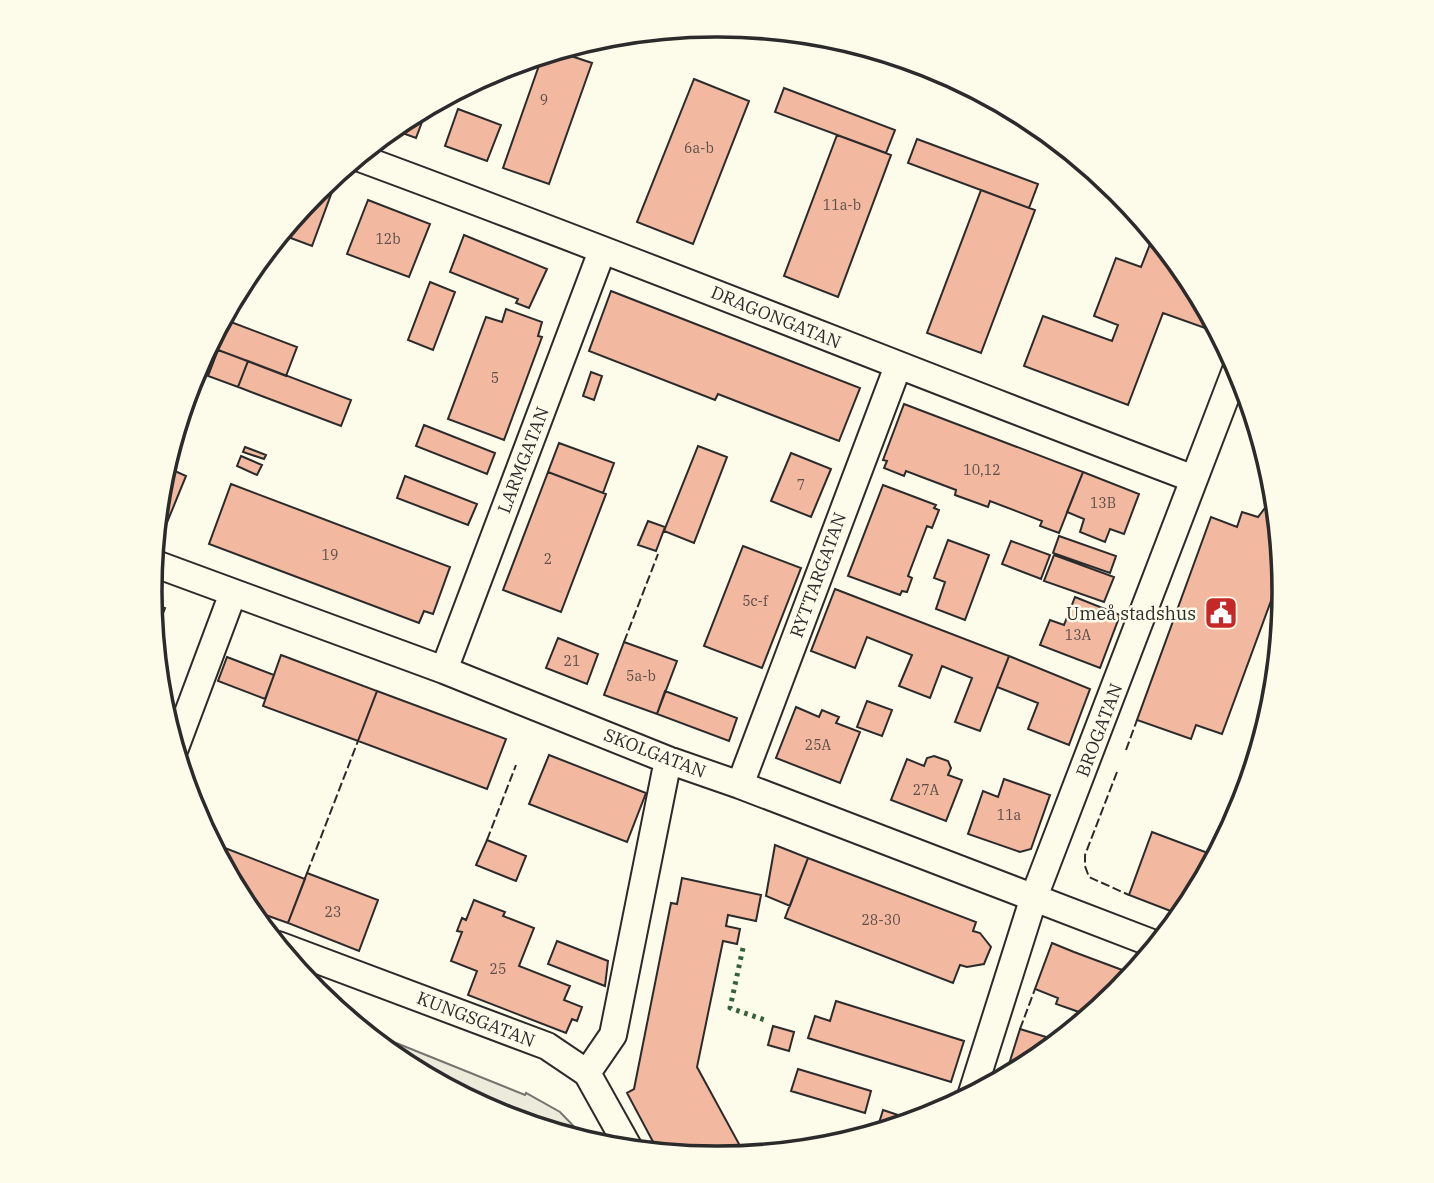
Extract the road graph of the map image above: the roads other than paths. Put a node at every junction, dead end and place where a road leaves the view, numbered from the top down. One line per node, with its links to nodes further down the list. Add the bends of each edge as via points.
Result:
1 (367, 161): 2 (street, DRAGONGATAN)
2 (602, 251): 3 (street, DRAGONGATAN); 8 (street, LARMGATAN)
3 (898, 366): 5 (street, DRAGONGATAN); 11 (street, RYTTARGATAN)
4 (1231, 382): 5 (street, BROGATAN)
5 (1194, 479): 12 (street, BROGATAN)
6 (163, 567): 7 (street, SKOLGATAN)
7 (233, 593): 8 (street, SKOLGATAN); 9 (street)
8 (444, 670): 10 (street, SKOLGATAN)
9 (180, 733)
10 (668, 760): 11 (street, SKOLGATAN); 15 (street, via 612,1035)
11 (740, 785): 12 (street, SKOLGATAN)
12 (1034, 897): 13 (street, SKOLGATAN); 16 (street, BROGATAN)
13 (1147, 941)
14 (297, 953): 15 (street, KUNGSGATAN, via 547,1046)
15 (587, 1073): 17 (street, KUNGSGATAN)
16 (975, 1082)
17 (624, 1138)

